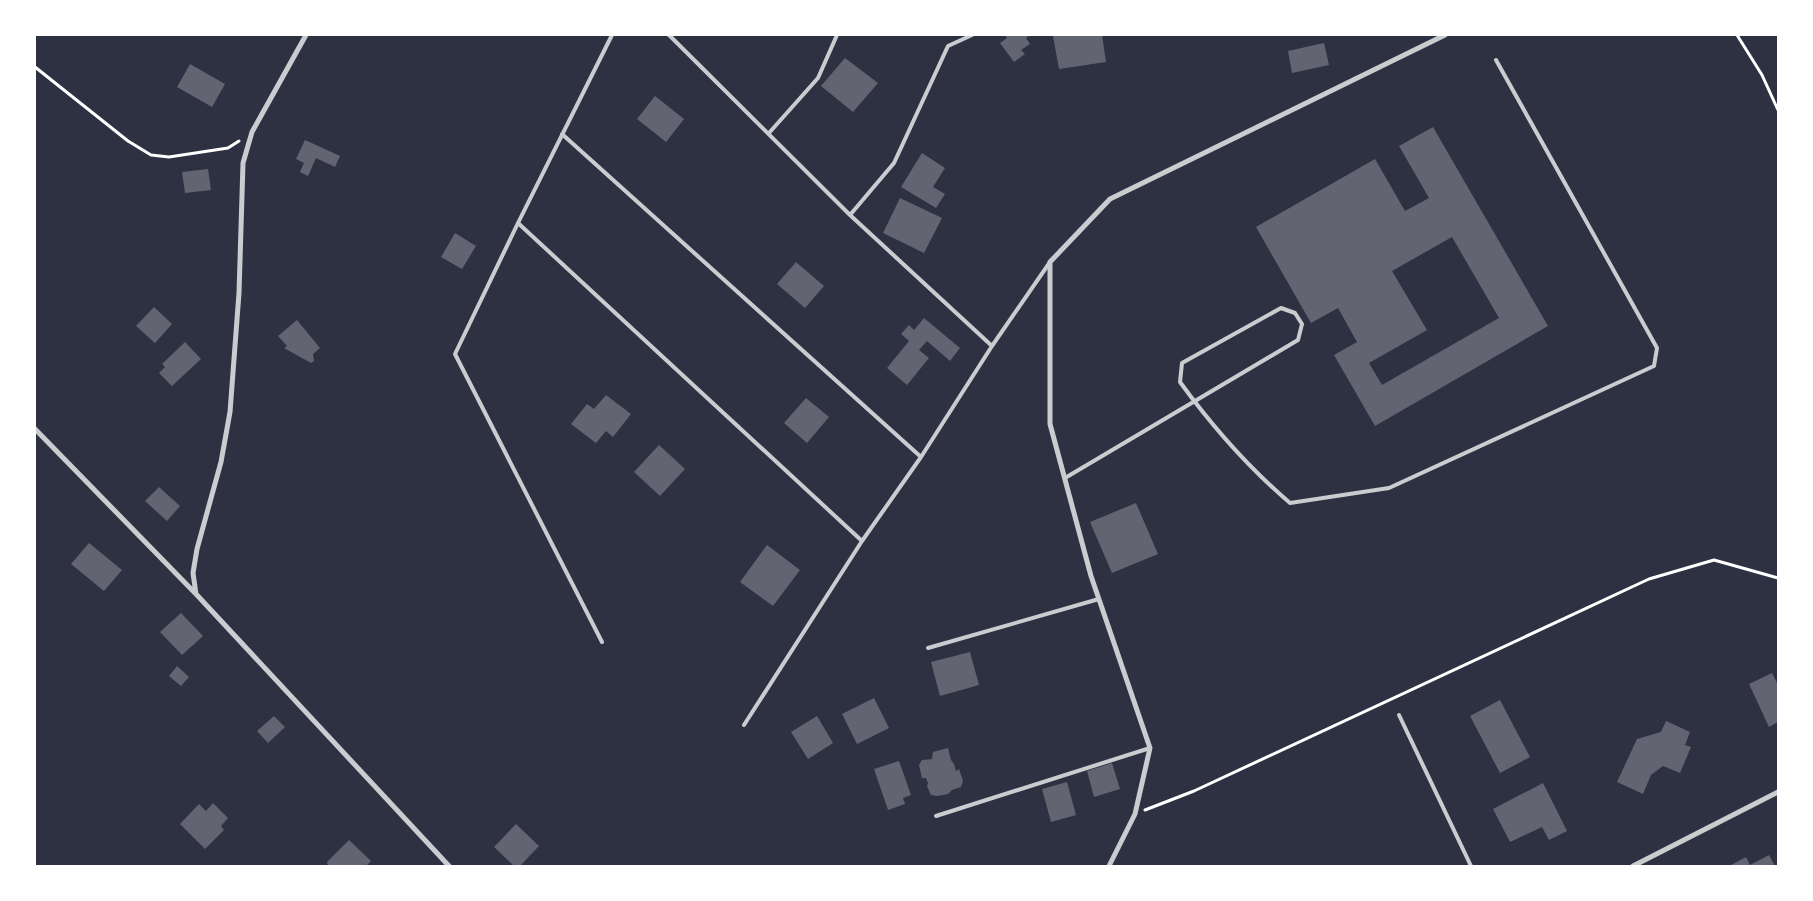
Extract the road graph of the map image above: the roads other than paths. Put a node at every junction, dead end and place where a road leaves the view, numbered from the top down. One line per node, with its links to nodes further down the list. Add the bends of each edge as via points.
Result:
1 (306, 35): 19 (street, via 252,132 243,163 239,293 230,412 221,462 197,549)
2 (612, 35): 9 (lane)
3 (668, 35): 8 (lane)
4 (837, 35): 8 (lane, via 818,78)
5 (972, 35): 10 (lane, via 948,46 894,164)
6 (1445, 35): 12 (street, via 1110,199)
7 (1496, 60): 14 (lane, via 1657,348 1654,366 1389,488 1290,503 1259,476)
8 (769, 133): 10 (lane)
9 (562, 134): 11 (lane); 16 (lane)
10 (850, 216): 13 (lane)
11 (518, 223): 18 (lane); 21 (lane, via 455,354)
12 (1050, 262): 13 (lane); 17 (street, via 1050,424)
13 (992, 346): 16 (lane)
14 (1194, 402): 14 (lane, via 1298,340 1302,324 1295,313 1281,308 1182,363 1180,382); 17 (lane)
15 (35, 429): 19 (street)
16 (921, 457): 18 (lane)
17 (1065, 478): 20 (street)
18 (862, 541): 24 (lane)
19 (196, 594): 28 (street)
20 (1099, 599): 22 (lane); 25 (street)
21 (602, 642)
22 (928, 648)
23 (1399, 715): 30 (lane)
24 (744, 725)
25 (1150, 748): 27 (lane); 29 (street, via 1135,814)
26 (1778, 792): 31 (street)
27 (936, 816)
28 (449, 866)
29 (1109, 866)
30 (1471, 866)
31 (1633, 866)

